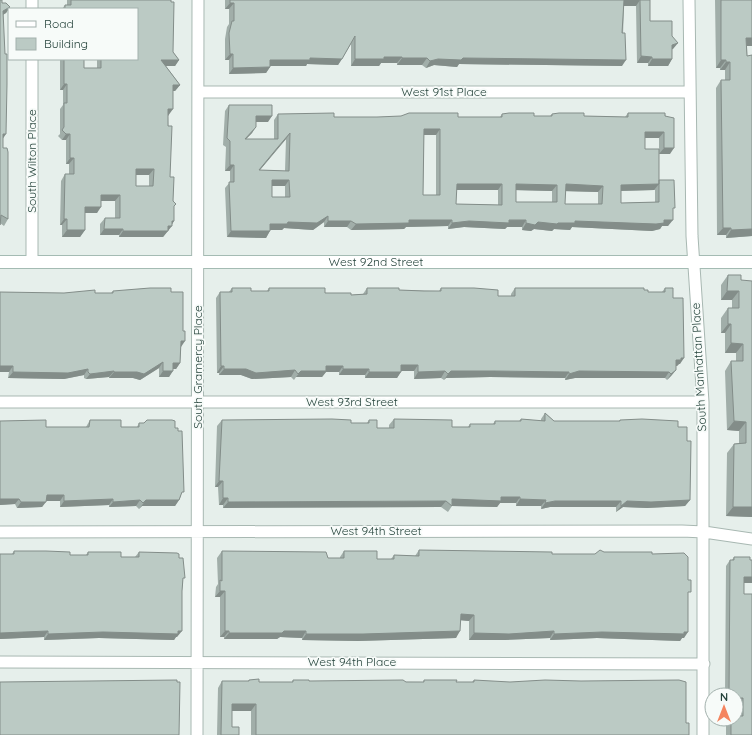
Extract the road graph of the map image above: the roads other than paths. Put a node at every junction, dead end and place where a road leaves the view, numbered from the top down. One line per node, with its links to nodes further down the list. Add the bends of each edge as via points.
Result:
1 (198, 0): 4 (street, South Gramercy Place)
2 (689, 0): 5 (street, South Manhattan Place)
3 (32, 60): 8 (street, South Wilton Place)
4 (198, 92): 5 (street, West 91st Place); 6 (street, South Gramercy Place)
5 (689, 92): 9 (street, South Manhattan Place)
6 (198, 261): 8 (street, West 92nd Street); 9 (street, West 92nd Street); 12 (street, South Gramercy Place)
7 (0, 262): 8 (street, West 92nd Street)
8 (32, 262)
9 (693, 262): 10 (street, West 92nd Street); 13 (street, South Manhattan Place)
10 (752, 262)
11 (0, 402): 12 (street, West 93rd Street)
12 (198, 402): 13 (street, West 93rd Street); 14 (street, South Gramercy Place)
13 (703, 402): 16 (street, South Manhattan Place)
14 (197, 530): 15 (street, West 94th Street); 16 (street, West 94th Street); 18 (street, South Gramercy Place)
15 (0, 532)
16 (704, 532): 17 (street, West 94th Street); 20 (street, South Manhattan Place)
17 (752, 539)
18 (197, 661): 19 (street, West 94th Place); 20 (street, West 94th Place); 21 (street, South Gramercy Place)
19 (0, 662)
20 (704, 664): 22 (street, South Manhattan Place)
21 (197, 735)
22 (703, 735)

